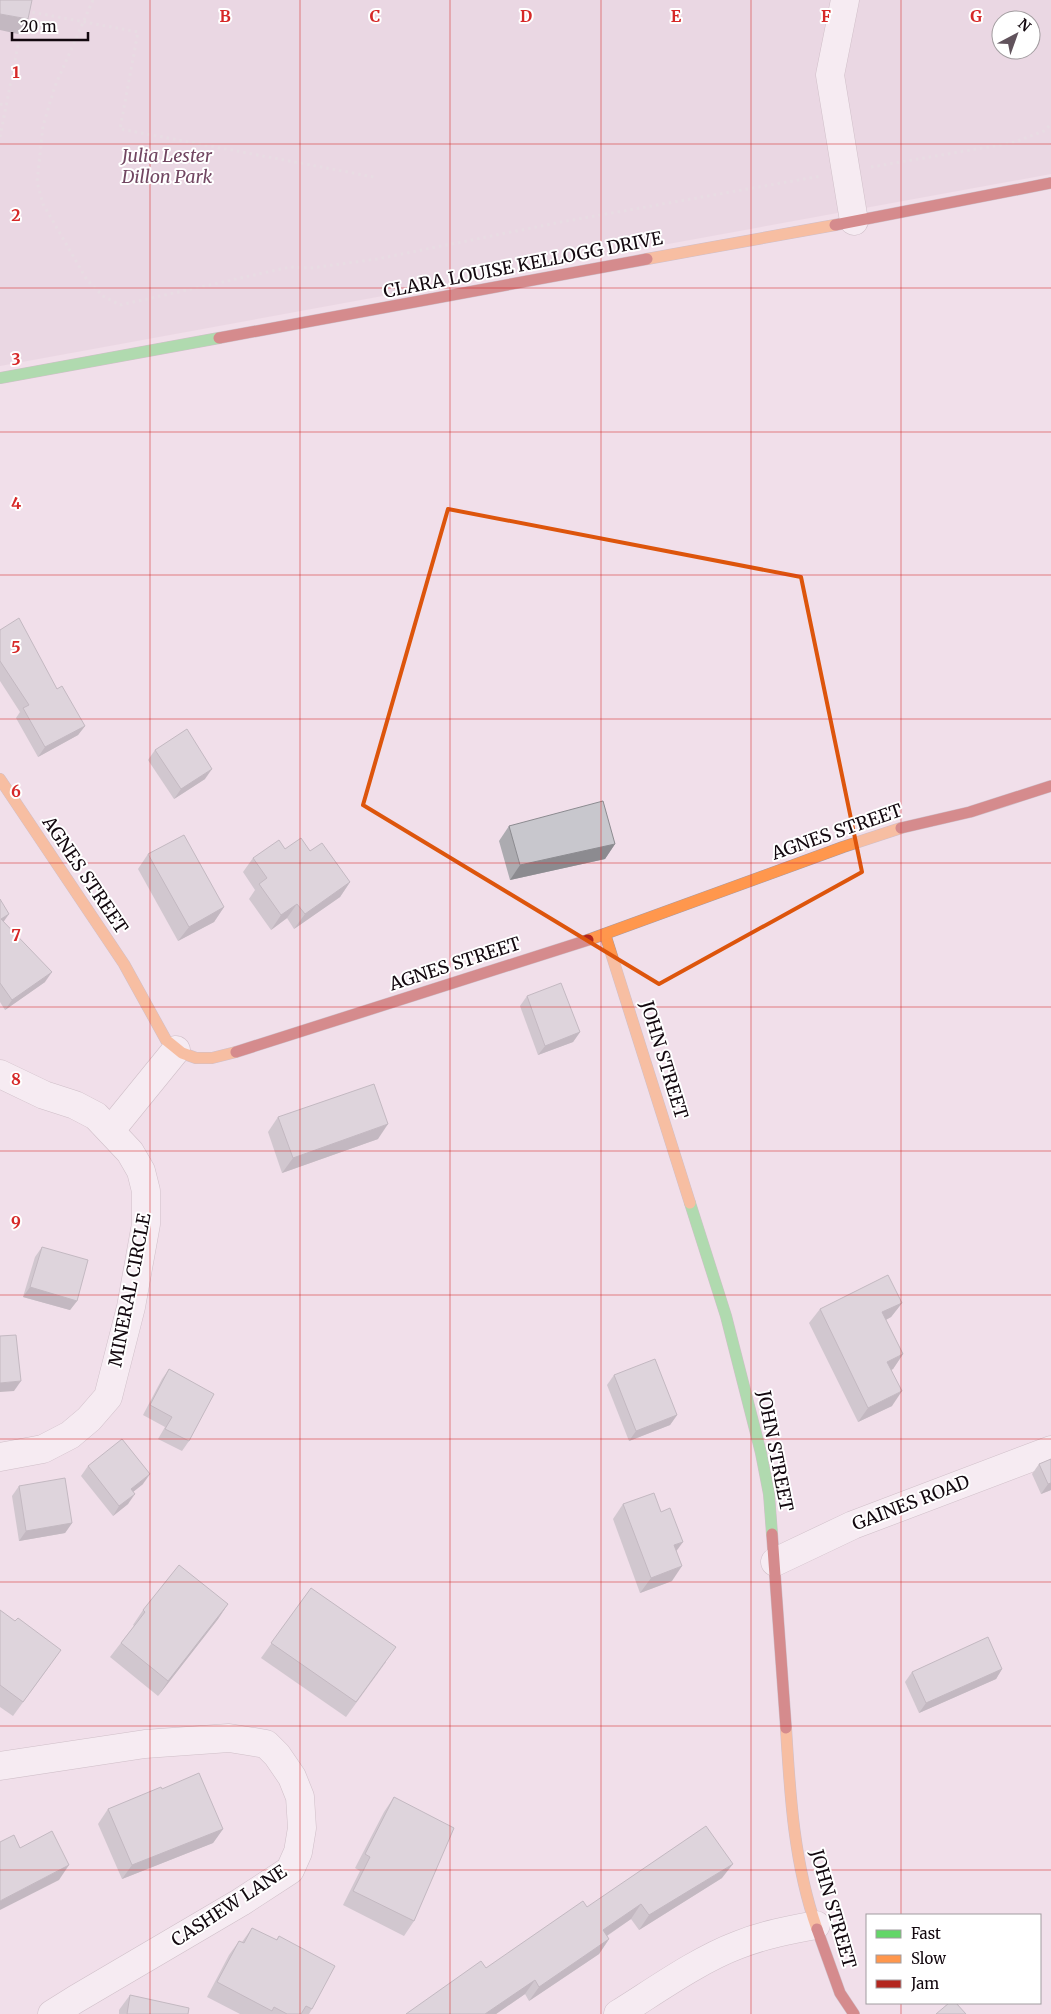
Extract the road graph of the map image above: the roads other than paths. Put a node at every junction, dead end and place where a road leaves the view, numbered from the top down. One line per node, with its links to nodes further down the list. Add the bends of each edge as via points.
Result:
1 (845, 0): 3 (street, via 830,75)
2 (1051, 182): 3 (street, CLARA LOUISE KELLOGG DRIVE)
3 (854, 221): 4 (street, CLARA LOUISE KELLOGG DRIVE)
4 (0, 378)
5 (0, 779): 8 (street, AGNES STREET, via 124,964 166,1040)
6 (1051, 786): 7 (street, AGNES STREET, via 851,844)
7 (605, 934): 8 (street, AGNES STREET, via 232,1054 188,1058); 13 (street, JOHN STREET, via 726,1316 761,1453 769,1494)
8 (176, 1050): 10 (street)
9 (0, 1074): 10 (street, MINERAL CIRCLE, via 44,1095 74,1104 96,1116)
10 (111, 1130): 12 (street, MINERAL CIRCLE, via 141,1171 146,1191 146,1224 131,1307 108,1397 70,1435 43,1449)
11 (1051, 1450): 13 (street, GAINES ROAD, via 852,1524)
12 (0, 1458)
13 (775, 1562): 15 (street, JOHN STREET, via 791,1805 799,1866)
14 (0, 1766): 16 (street, CASHEW LANE, via 145,1744 229,1738 266,1744 292,1777 300,1797 302,1828 298,1852 290,1870)
15 (816, 1925): 17 (street, via 773,1933 737,1945 713,1956); 18 (street, JOHN STREET, via 840,1993)
16 (52, 2014)
17 (618, 2014)
18 (854, 2014)

